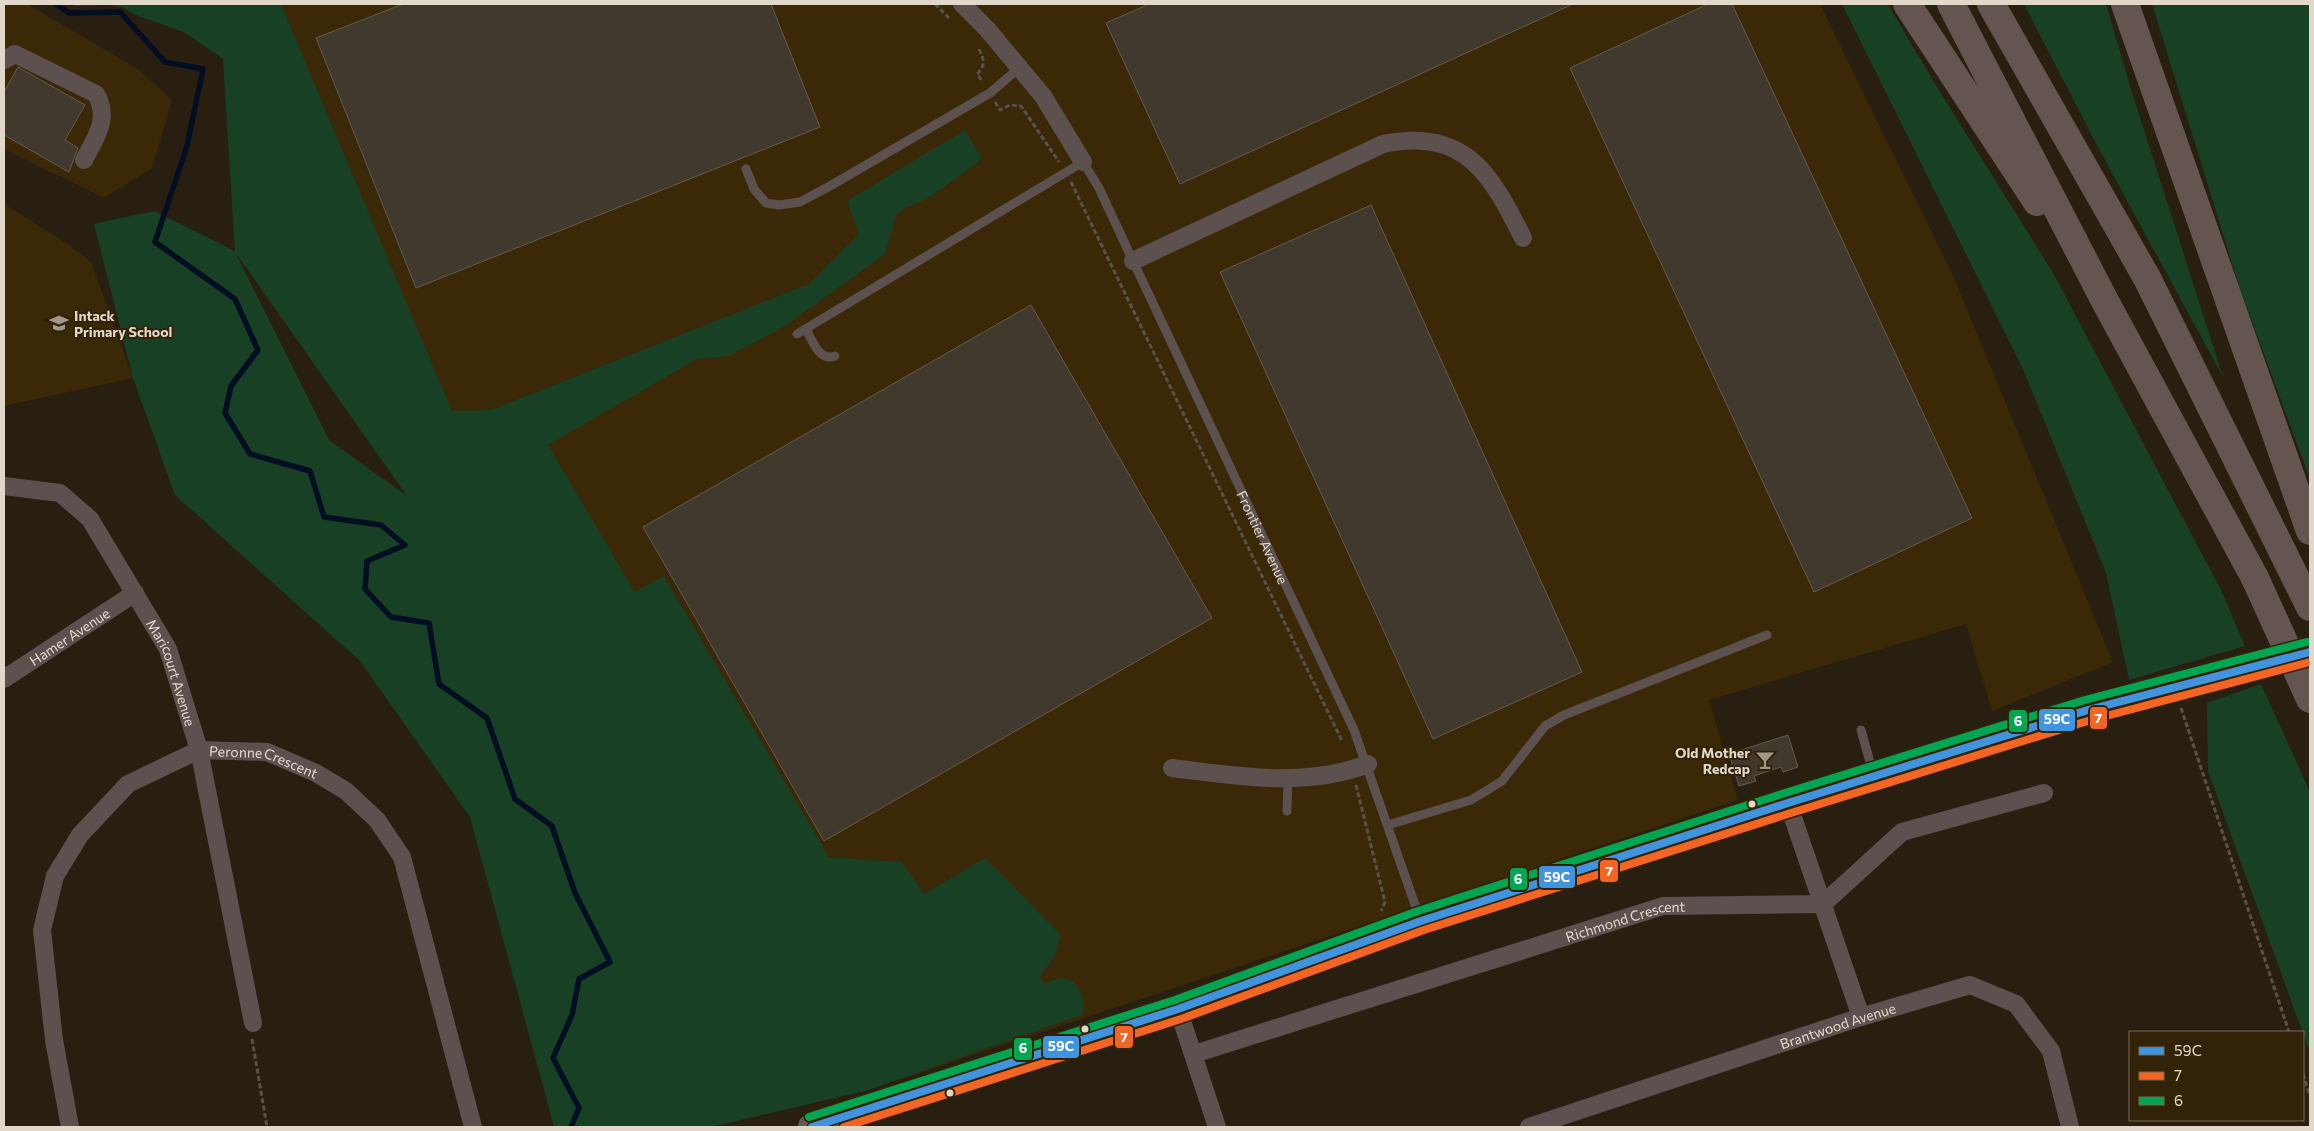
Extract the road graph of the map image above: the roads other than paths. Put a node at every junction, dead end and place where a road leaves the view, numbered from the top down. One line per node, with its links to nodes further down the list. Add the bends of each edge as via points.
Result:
1 (962, 4): 7 (street)
2 (1907, 4): 13 (highway)
3 (1951, 4): 13 (highway)
4 (1990, 4): 18 (highway, via 2147,278)
5 (2125, 4): 16 (highway)
6 (4, 60): 8 (street, via 15,54 96,94 102,105 102,123)
7 (1019, 68): 9 (street, via 1043,96); 10 (lane, via 990,93 800,202 766,203 754,189)
8 (84, 160)
9 (1083, 162): 12 (lane, Frontier Avenue); 14 (lane, via 802,331 822,355 827,358)
10 (746, 168)
11 (1523, 238): 12 (street, via 1492,181 1469,159 1438,144 1401,140 1383,144)
12 (1133, 260): 25 (lane, Frontier Avenue, via 1350,721)
13 (2106, 303): 22 (highway, bridge, via 2254,578)
14 (835, 356)
15 (4, 486): 17 (street, Maricourt Avenue, via 60,493 90,519)
16 (2310, 531)
17 (134, 593): 21 (street, Hamer Avenue); 24 (street, Maricourt Avenue, via 168,649)
18 (2310, 608)
19 (1767, 635): 32 (lane, via 1564,715 1545,726 1502,781 1486,791 1471,800)
20 (2310, 652): 27 (main road, via 2088,710)
21 (4, 679)
22 (2310, 699)
23 (1861, 730): 27 (lane)
24 (199, 750): 37 (street, Maricourt Avenue); 39 (street, Peronne Crescent, via 128,784 80,835 55,876 42,930 54,1040); 40 (street, Peronne Crescent, via 267,752 324,777 346,791 377,820 402,857)
25 (1361, 767): 28 (street, via 1325,776); 32 (lane, Frontier Avenue)
26 (1172, 768): 28 (street)
27 (1874, 776): 30 (main road)
28 (1288, 778): 31 (lane)
29 (2044, 793): 33 (street, via 1902,832)
30 (1788, 803): 33 (street); 34 (main road)
31 (1287, 811)
32 (1388, 825): 34 (lane, Frontier Avenue)
33 (1823, 904): 36 (street); 38 (street, Richmond Crescent, via 1663,906)
34 (1421, 921): 35 (main road)
35 (1178, 1009): 38 (street); 41 (main road)
36 (1861, 1017): 43 (street, Brantwood Avenue); 44 (street, Brantwood Avenue, via 1970,985 2016,1004 2051,1052)
37 (253, 1023)
38 (1194, 1054): 42 (street)
39 (70, 1127)
40 (473, 1127)
41 (812, 1127)
42 (1216, 1127)
43 (1529, 1127)
44 (2070, 1127)

